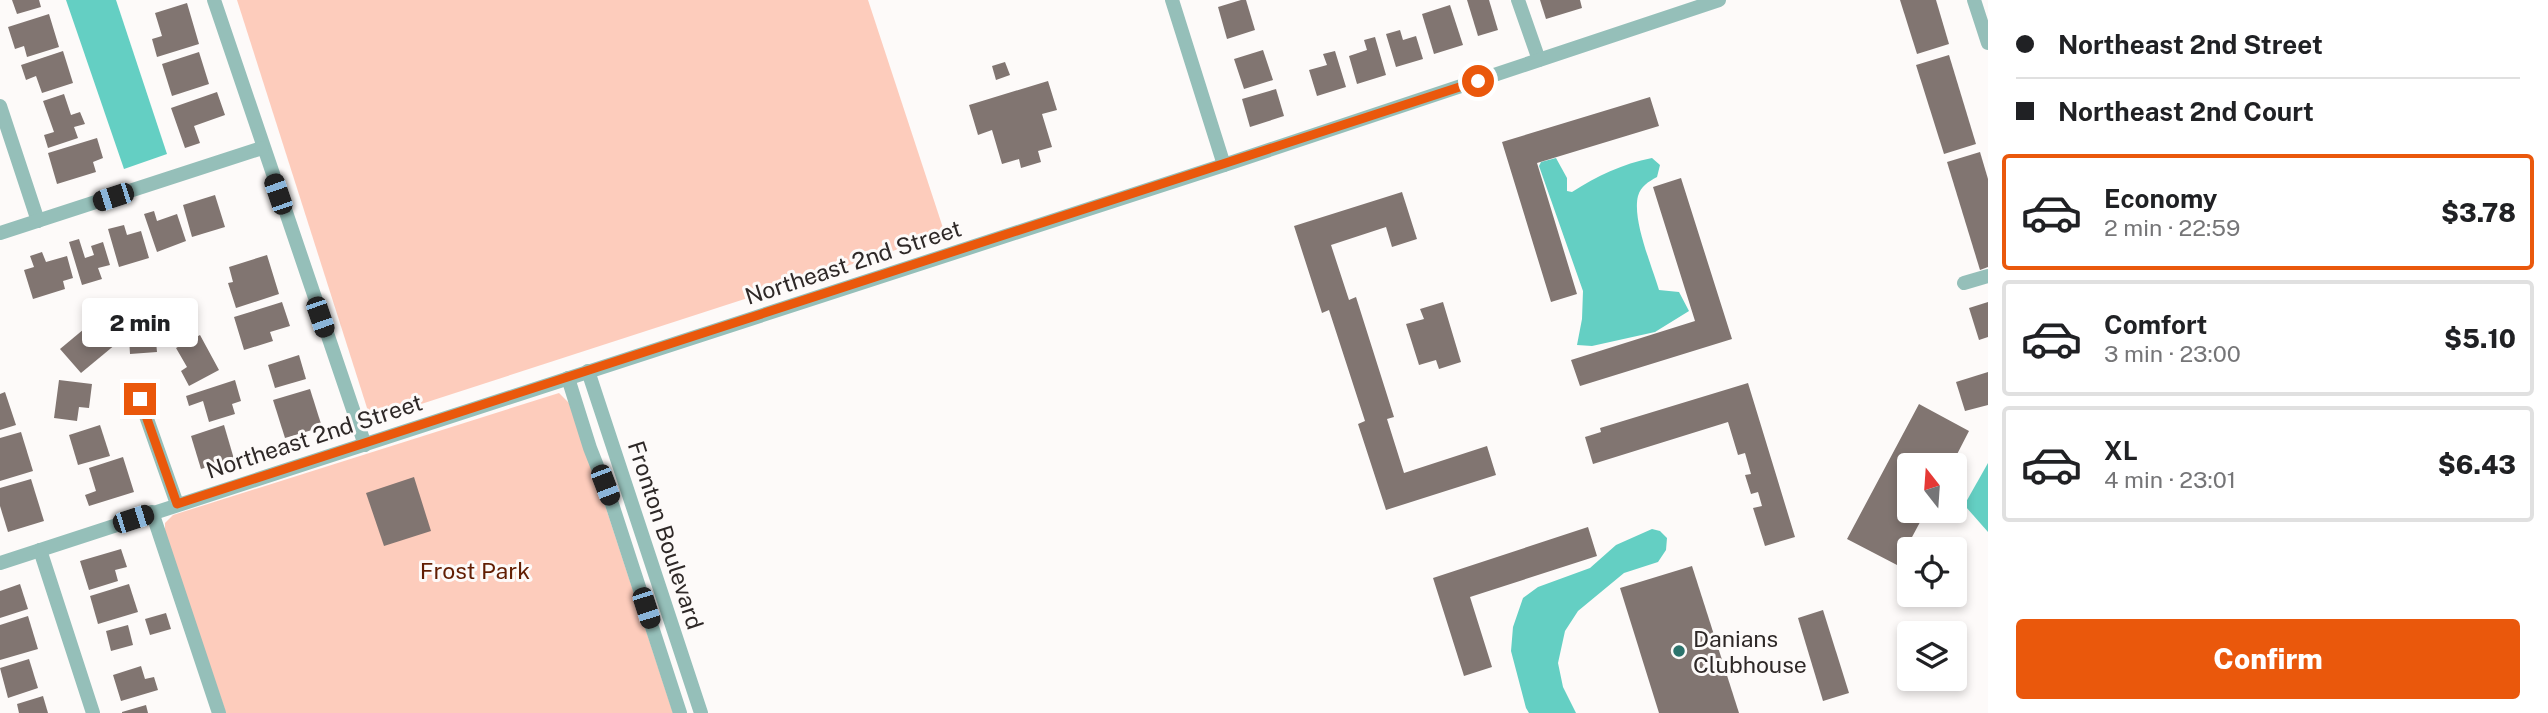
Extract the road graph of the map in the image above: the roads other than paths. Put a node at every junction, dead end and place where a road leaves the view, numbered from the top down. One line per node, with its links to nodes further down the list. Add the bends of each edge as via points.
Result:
1 (214, 0): 9 (street)
2 (1172, 0): 10 (street)
3 (1518, 0): 7 (street)
4 (1719, 0): 7 (street, Northeast 2nd Street)
5 (1974, 0): 6 (street)
6 (1988, 43)
7 (1539, 60): 10 (street, Northeast 2nd Street)
8 (0, 106): 11 (street)
9 (262, 148): 11 (street); 18 (street)
10 (1224, 165): 15 (street, Northeast 2nd Street)
11 (38, 221): 12 (street)
12 (0, 233)
13 (1988, 276): 14 (street)
14 (1964, 283)
15 (588, 371): 16 (street, Northeast 2nd Street); 26 (street, Fronton Boulevard)
16 (568, 378): 18 (street, Northeast 2nd Street); 25 (street, Fronton Boulevard)
17 (140, 399): 19 (street)
18 (365, 445): 19 (street, Northeast 2nd Street)
19 (177, 504): 20 (street, Northeast 2nd Street)
20 (152, 512): 21 (street, Northeast 2nd Street); 24 (street)
21 (40, 550): 22 (street, Northeast 2nd Street); 23 (street)
22 (0, 563)
23 (93, 713)
24 (219, 713)
25 (680, 713)
26 (701, 713)

